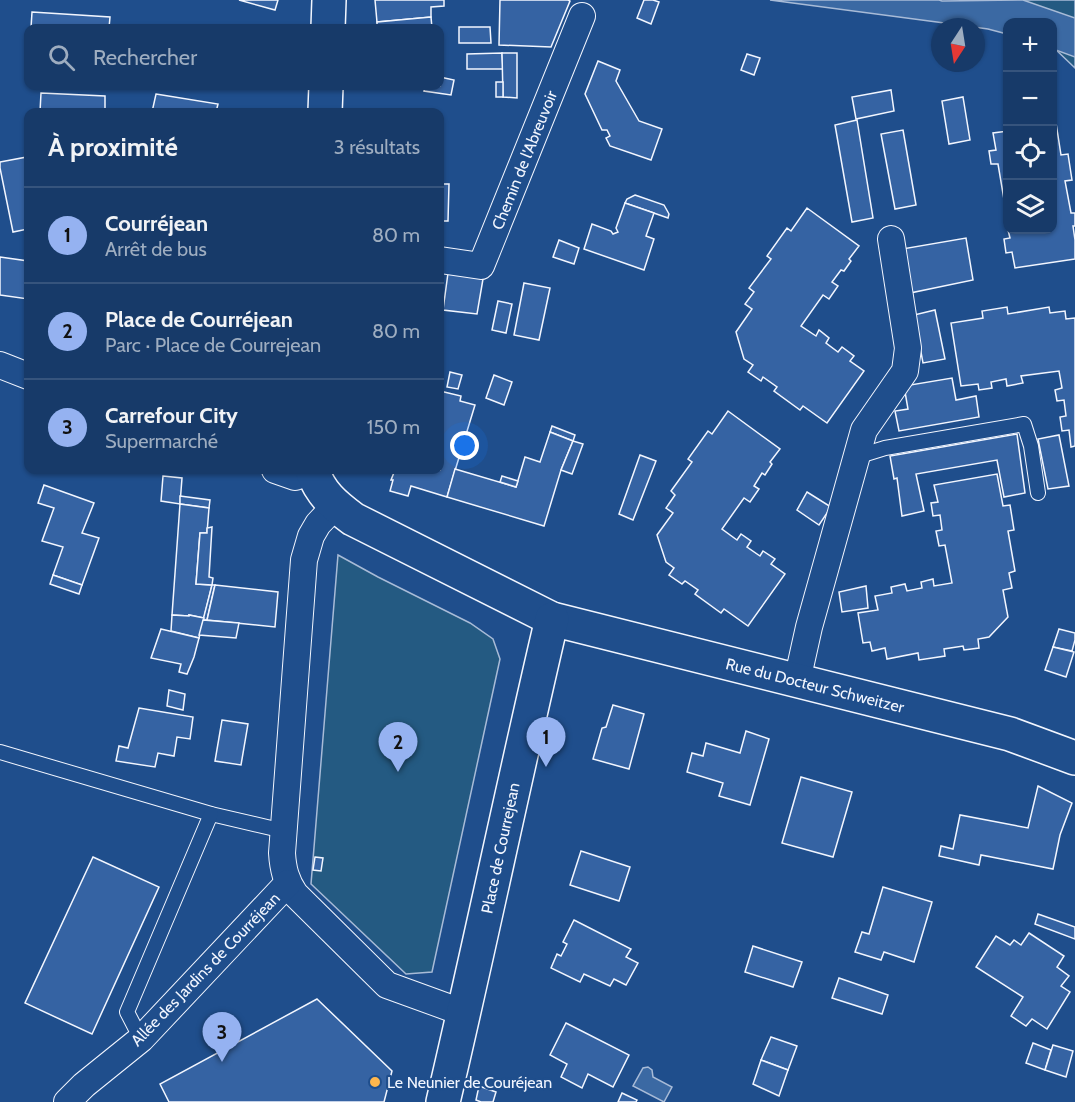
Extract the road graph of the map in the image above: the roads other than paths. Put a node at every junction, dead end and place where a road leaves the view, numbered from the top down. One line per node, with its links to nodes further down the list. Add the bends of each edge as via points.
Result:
1 (329, 0): 3 (street)
2 (582, 16): 7 (street, Chemin de l'Abreuvoir, via 481,266)
3 (328, 24)
4 (326, 90): 5 (street)
5 (325, 108)
6 (891, 239): 10 (street, via 908,348 905,371 864,430)
7 (444, 261)
8 (0, 365): 9 (street)
9 (24, 374)
10 (856, 457): 14 (lane, via 885,448 1024,424); 17 (street)
11 (286, 474): 12 (street)
12 (302, 474)
13 (314, 474): 15 (street)
14 (1038, 493)
15 (334, 506): 16 (street); 21 (street, via 311,536 304,560)
16 (552, 619): 17 (street, Rue du Docteur Schweitzer); 23 (street, Place de Courrejean)
17 (797, 681): 19 (street, Rue du Docteur Schweitzer, via 1010,734)
18 (0, 752): 20 (lane)
19 (1075, 758)
20 (211, 814): 21 (lane); 24 (lane, via 127,1012)
21 (284, 831): 22 (street, via 283,869)
22 (288, 883): 23 (street, via 387,985); 24 (street, Allée des Jardins de Courréjean)
23 (464, 1013): 26 (street, Place de Courrejean)
24 (141, 1039): 25 (street, Allée des Jardins de Courréjean)
25 (67, 1102)
26 (443, 1102)

